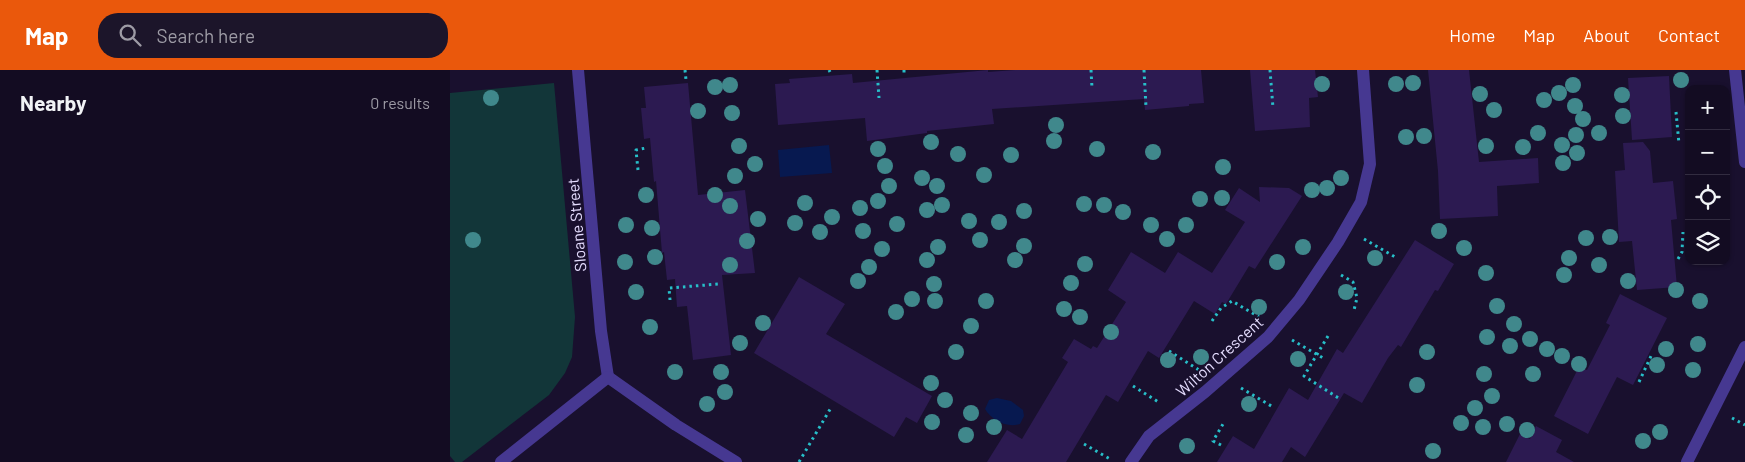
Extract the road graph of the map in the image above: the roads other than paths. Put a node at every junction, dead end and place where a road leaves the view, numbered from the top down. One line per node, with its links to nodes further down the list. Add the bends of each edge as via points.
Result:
1 (578, 70): 6 (street, Sloane Street)
2 (1363, 70): 9 (street, Wilton Crescent, via 1370,164 1361,202 1334,250 1268,337 1149,436)
3 (1735, 70): 4 (street)
4 (1745, 162)
5 (1745, 347): 10 (street)
6 (608, 377): 7 (street); 8 (street)
7 (501, 462)
8 (736, 462)
9 (1131, 462)
10 (1687, 462)

